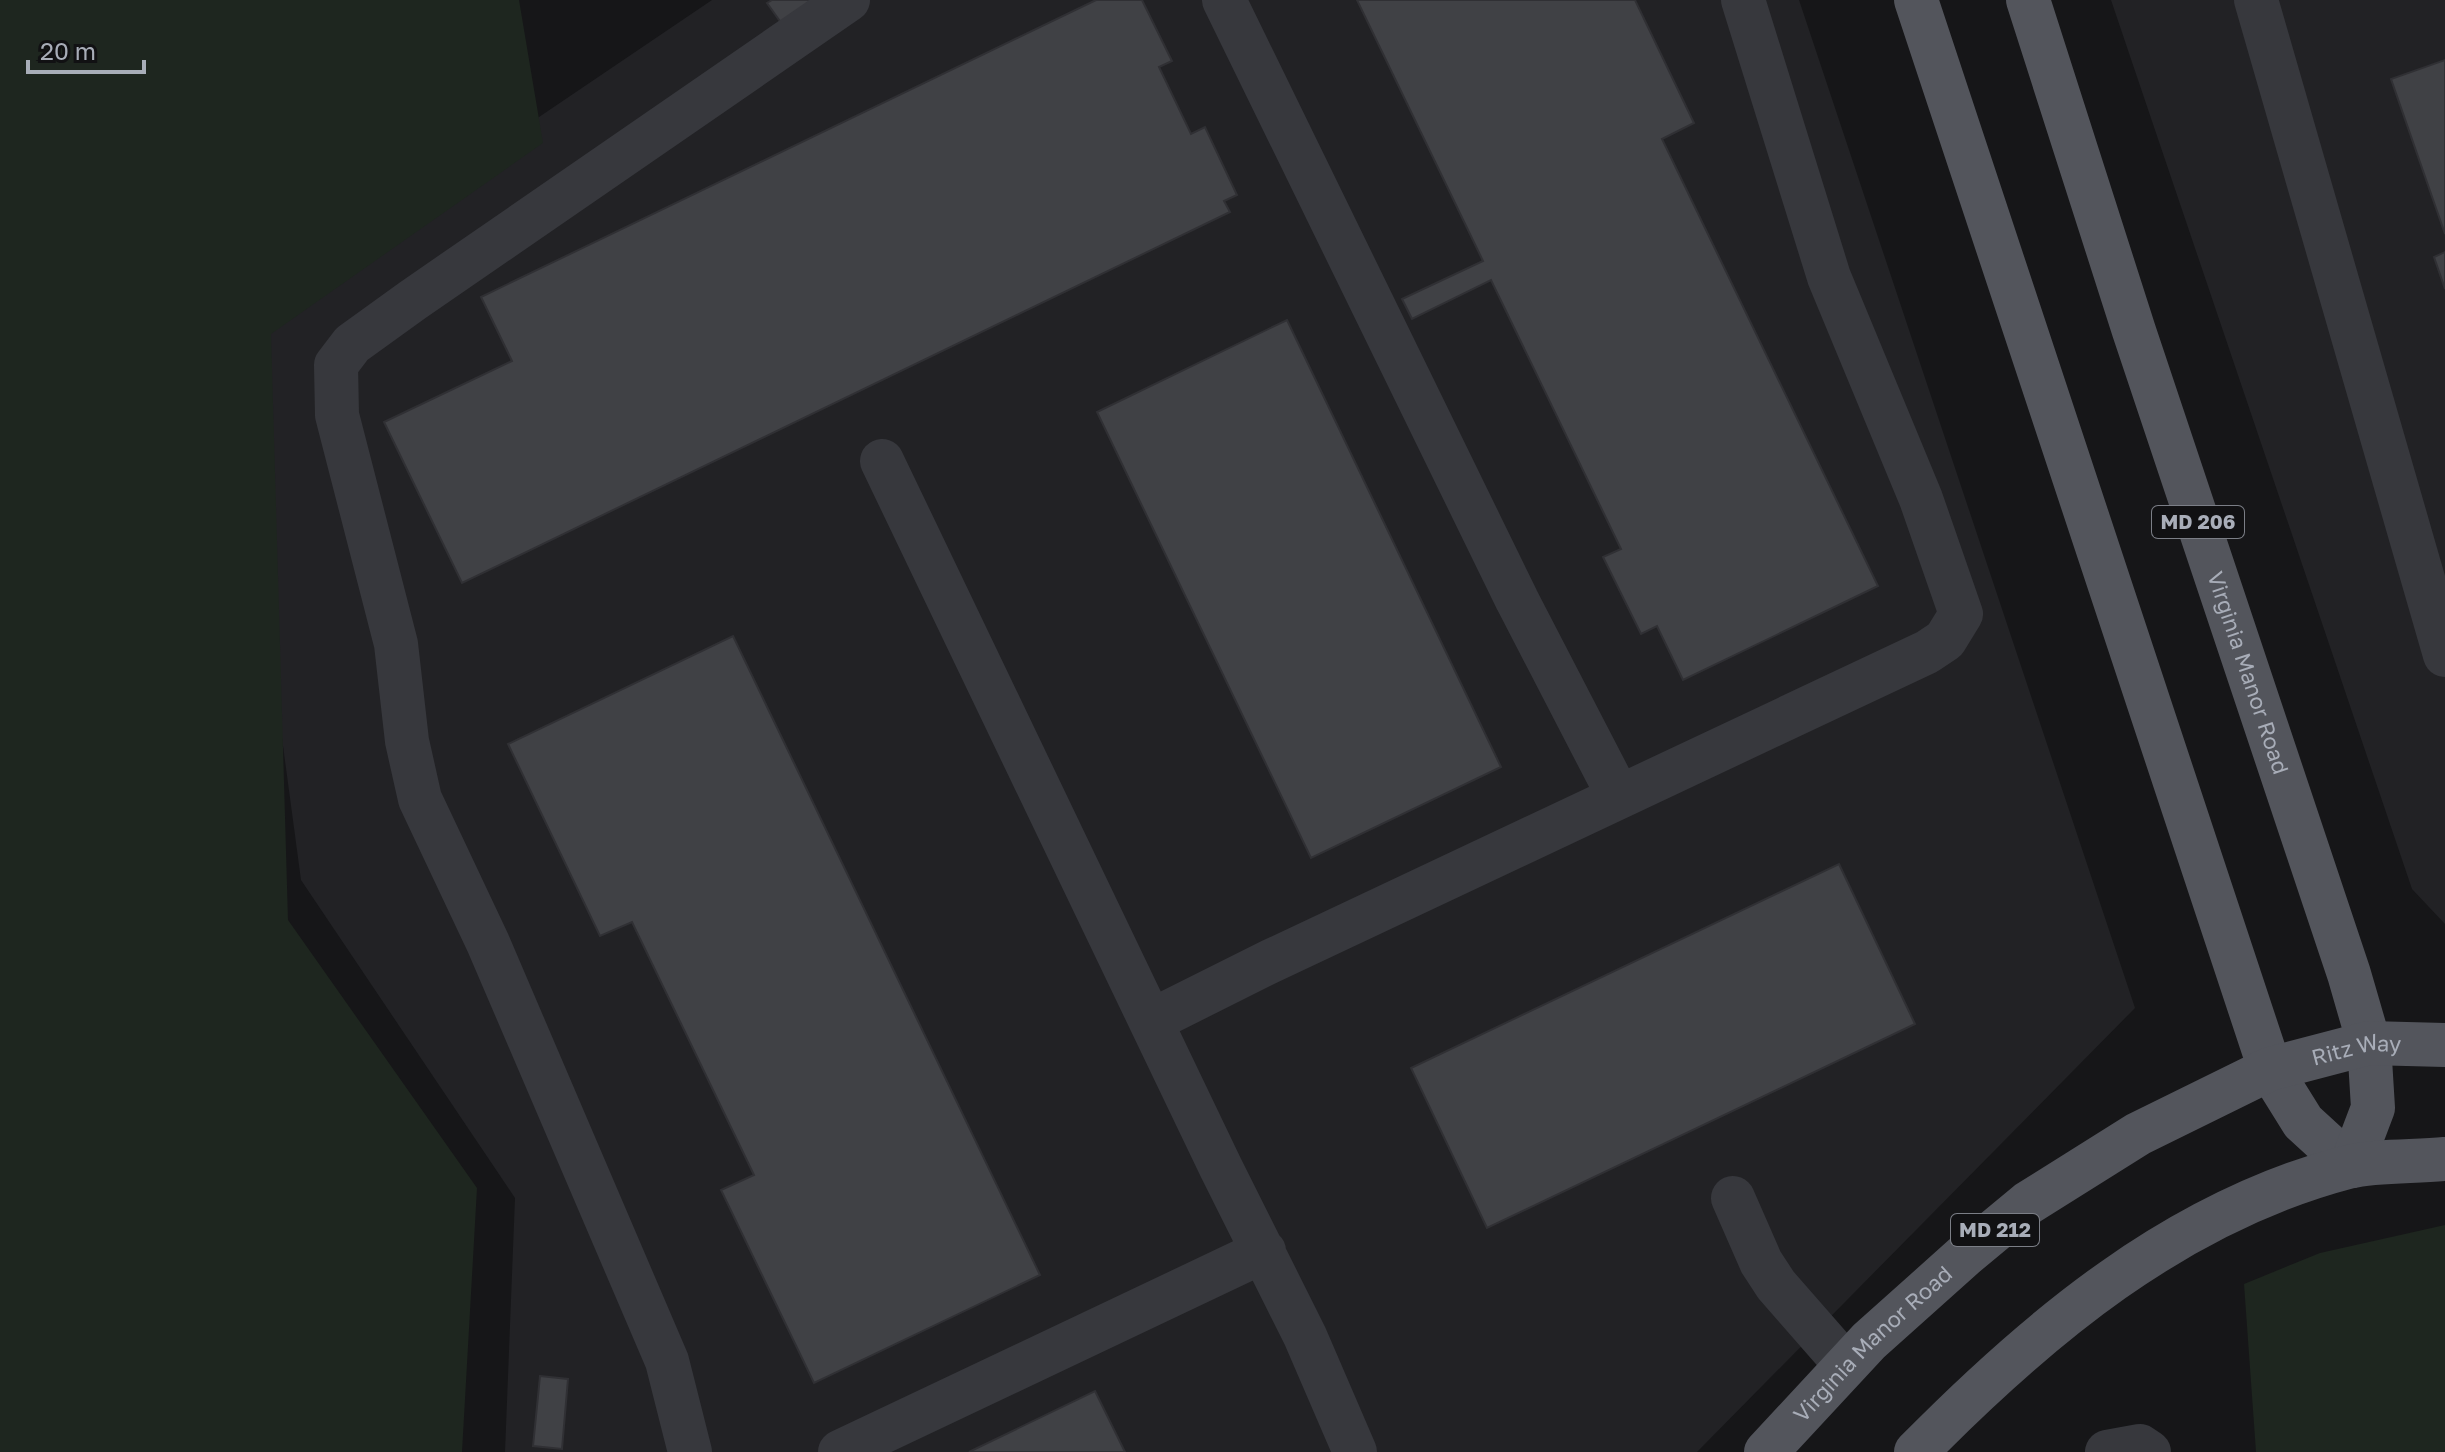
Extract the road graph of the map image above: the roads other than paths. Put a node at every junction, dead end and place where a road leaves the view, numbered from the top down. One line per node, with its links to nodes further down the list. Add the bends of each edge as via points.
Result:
1 (848, 0): 20 (street, via 413,300 352,344 336,365 337,415 396,644 420,799 488,943 667,1361)
2 (1224, 0): 10 (street)
3 (1743, 0): 10 (street, via 1829,277 1921,499 1961,614 1945,640 1927,652)
4 (1916, 0): 14 (main road)
5 (2028, 0): 12 (main road, Virginia Manor Road / MD 206)
6 (2256, 0): 8 (street)
7 (882, 461): 11 (street)
8 (2433, 564): 9 (street)
9 (2445, 655)
10 (1619, 797): 11 (street)
11 (1151, 1021): 18 (street)
12 (2369, 1043): 13 (main road, Ritz Way / MD 212); 14 (main road, Ritz Way / MD 212); 16 (main road, Virginia Manor Road / MD 206, via 2373,1108)
13 (2445, 1045)
14 (2270, 1069): 16 (main road, via 2303,1122); 19 (main road, Virginia Manor Road / MD 212, via 2138,1134 2028,1203)
15 (2445, 1159): 16 (main road)
16 (2351, 1166): 24 (main road, via 2222,1213 2148,1256 2069,1312 1973,1394)
17 (1733, 1198): 19 (street, via 1776,1285)
18 (1264, 1251): 21 (street); 22 (street)
19 (1846, 1365): 23 (main road, Virginia Manor Road / MD 212)
20 (690, 1452)
21 (840, 1452)
22 (1355, 1452)
23 (1766, 1452)
24 (1916, 1452)
25 (2107, 1452): 26 (street, via 2140,1446)
26 (2149, 1452)

